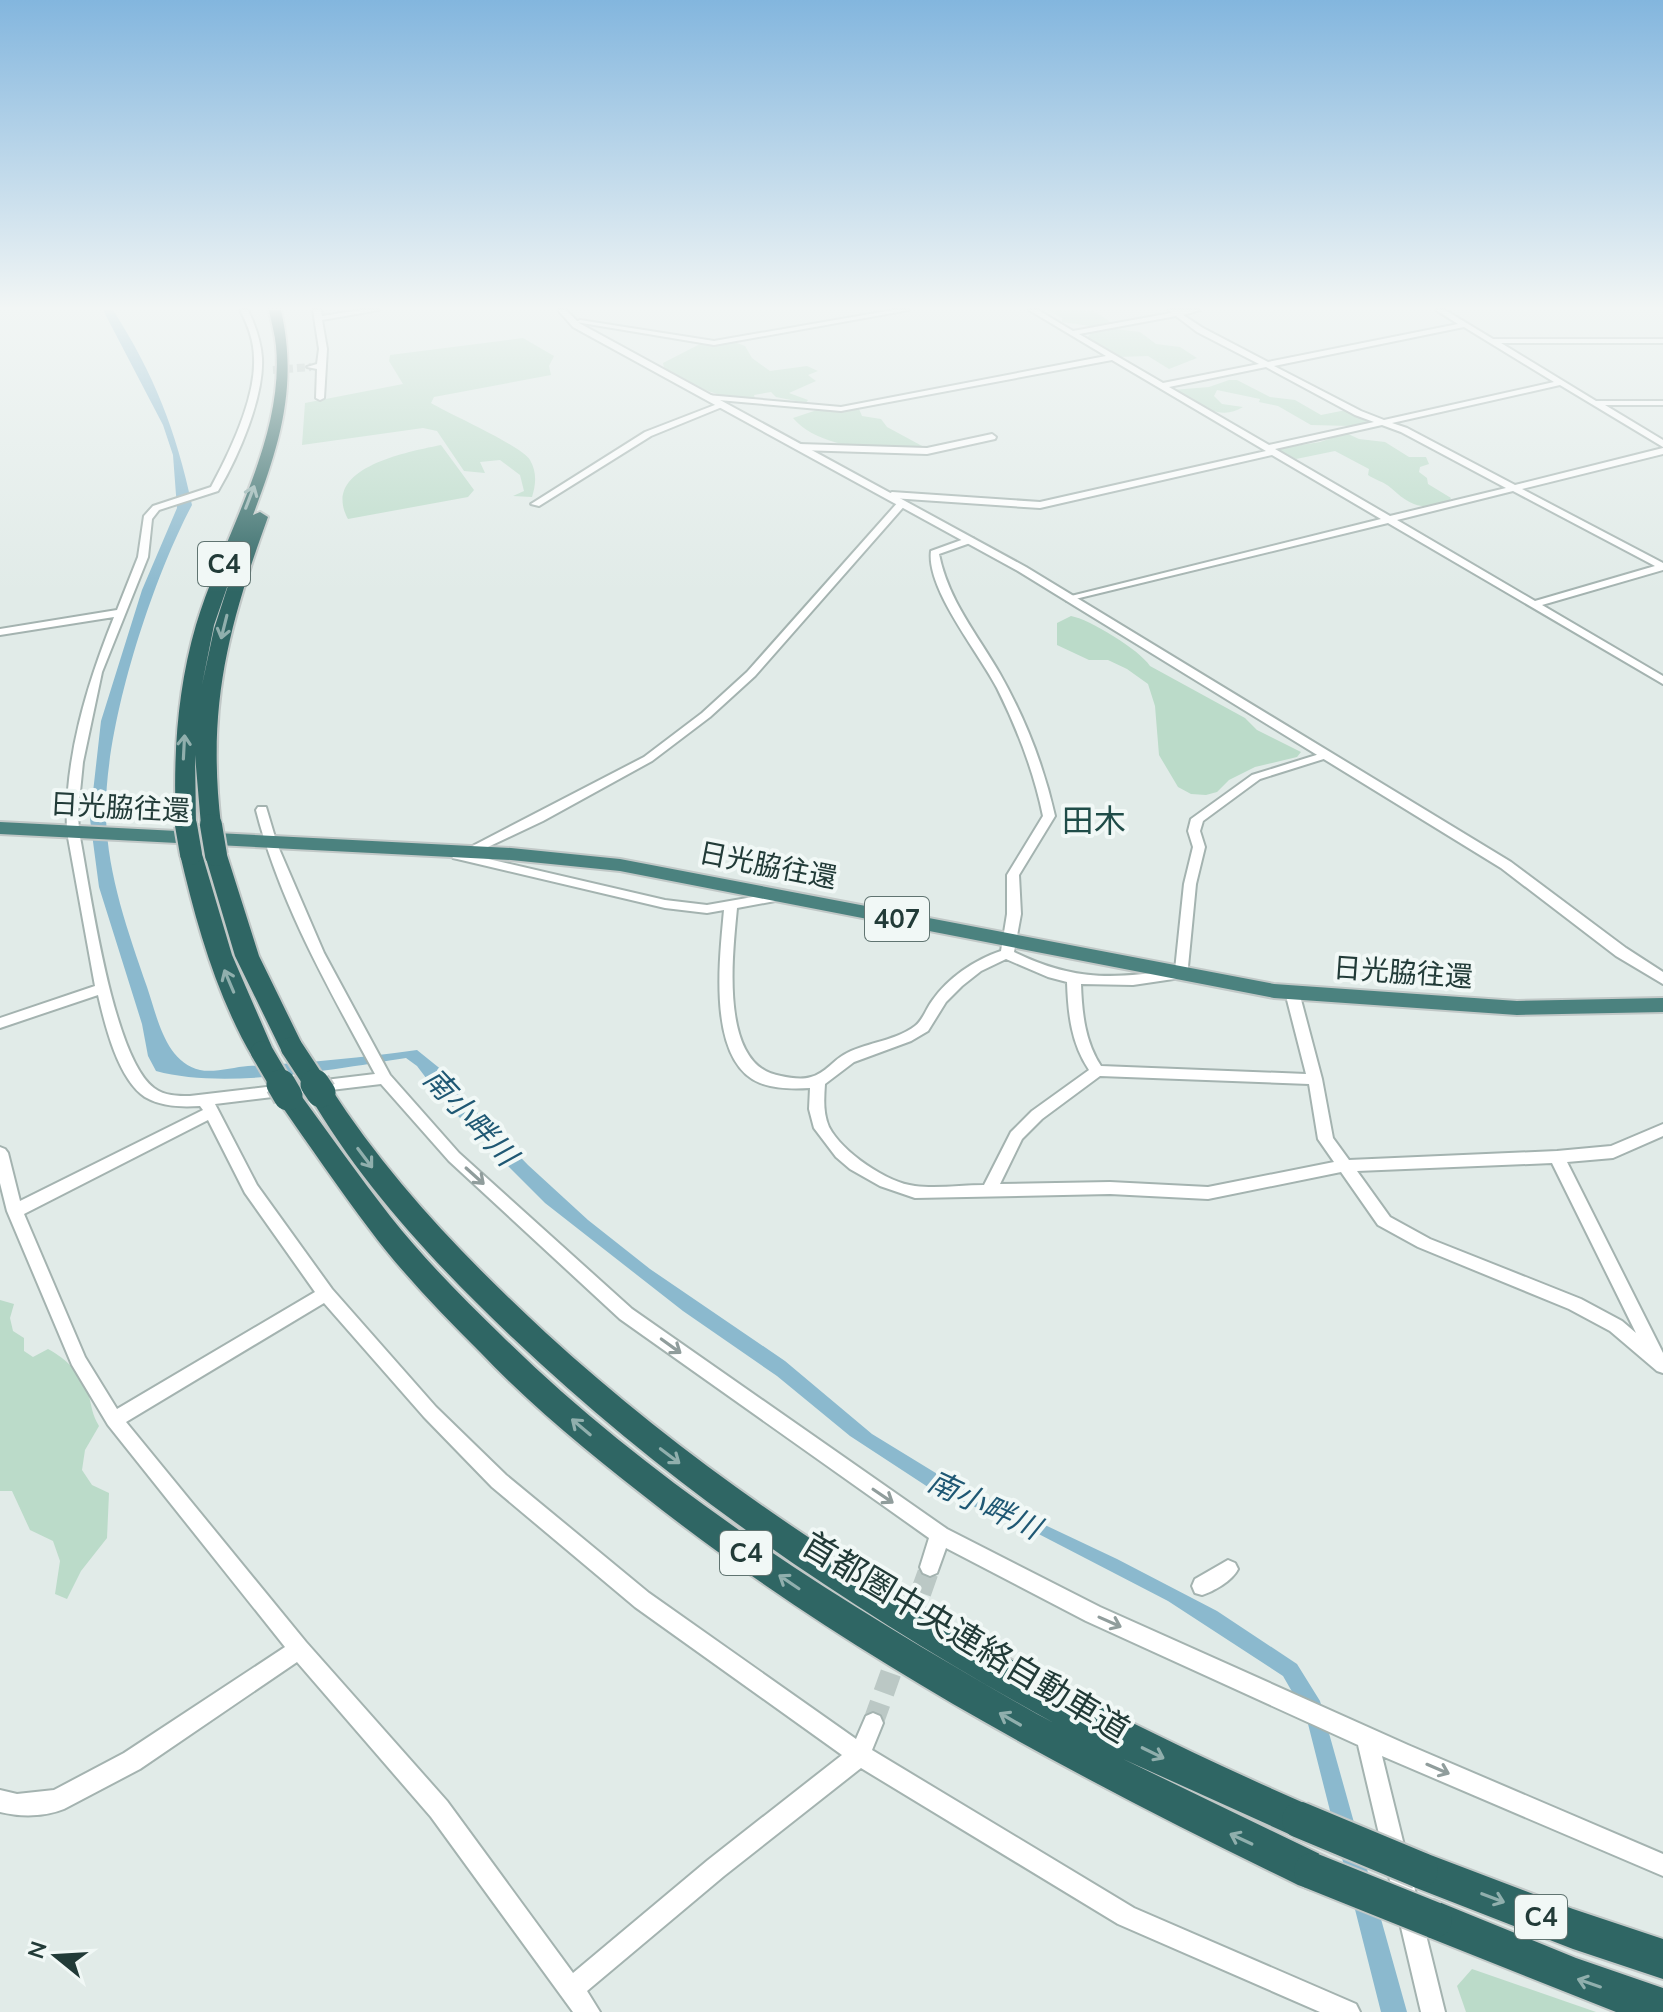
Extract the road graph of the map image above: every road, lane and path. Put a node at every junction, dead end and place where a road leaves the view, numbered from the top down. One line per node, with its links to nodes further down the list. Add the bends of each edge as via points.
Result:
1 (249, 404): 26 (street, via 217,486 162,506 147,518 143,557)
2 (281, 404): 71 (highway, 首都圏中央連絡自動車道 / C4, one-way to 2, bridge, via 1312,1871 1193,1816 911,1662 690,1513 544,1396 402,1251 288,1096 262,1052 222,966 201,904 186,825 183,747 195,667 227,555)
3 (294, 404): 69 (highway, 首都圏中央連絡自動車道 / C4, one-way to 69, bridge, via 216,663 205,744 211,825 247,956 292,1048 385,1185 465,1274 617,1414 847,1580 1065,1710 1300,1820 1573,1929)
4 (784, 404): 5 (street, via 841,409)
5 (868, 404)
6 (1192, 404): 15 (street)
7 (1344, 404): 11 (street)
8 (1467, 404): 11 (street)
9 (1596, 404): 13 (street)
10 (723, 405): 14 (street); 20 (street, via 648,434)
11 (1382, 423): 15 (street); 17 (street)
12 (992, 437): 14 (street, via 927,451)
13 (1663, 444)
14 (799, 447): 18 (street)
15 (1270, 450): 18 (street, via 1040,505); 21 (street)
16 (1663, 451): 17 (street)
17 (1515, 489): 21 (street); 23 (street)
18 (888, 495): 19 (street)
19 (902, 503): 22 (street); 34 (street, via 751,674 706,715 623,773)
20 (536, 504)
21 (1389, 520): 24 (street); 25 (street)
22 (970, 540): 24 (street); 37 (street, via 934,553 936,570 996,675 1046,793 1049,816 1013,875)
23 (1663, 567): 25 (street)
24 (1071, 599): 29 (street)
25 (1532, 605): 28 (street)
26 (120, 613): 27 (street); 32 (street, via 97,672 77,762 72,812)
27 (0, 632)
28 (1663, 681)
29 (1326, 755): 38 (street, via 1256,777 1197,819 1199,847 1190,884); 39 (street, via 1506,865)
30 (262, 810): 33 (street)
31 (0, 828): 32 (highway, 日光脇往還 / 407)
32 (80, 832): 33 (highway, 日光脇往還 / 407); 41 (street)
33 (271, 844): 34 (highway, 日光脇往還 / 407); 46 (street, via 317,953)
34 (456, 851): 35 (highway, 日光脇往還 / 407, via 620,865); 36 (street, via 471,860 665,904 707,909)
35 (781, 896): 36 (street); 37 (highway, 日光脇往還 / 407)
36 (731, 905): 48 (street, via 728,1020 747,1067 761,1080 780,1084)
37 (1009, 947): 38 (highway, 日光脇往還 / 407); 40 (street, via 1039,971); 48 (street, via 949,989 926,1026 848,1059)
38 (1182, 974): 40 (street, via 1127,982); 42 (highway, 日光脇往還 / 407)
39 (1663, 979)
40 (1074, 981): 45 (street, via 1075,1017)
41 (104, 988): 44 (street); 49 (street, via 135,1079 163,1099)
42 (1292, 992): 43 (highway, 日光脇往還 / 407, via 1517,1008); 47 (street)
43 (1663, 1005)
44 (0, 1023)
45 (1097, 1071): 47 (street); 54 (street, via 1016,1136)
46 (384, 1078): 49 (street); 59 (street, one-way to 59, via 454,1157 626,1314)
47 (1315, 1079): 53 (street, via 1326,1139)
48 (818, 1081): 54 (street, via 817,1113 830,1143 864,1170 915,1192)
49 (208, 1106): 55 (street); 56 (street, via 251,1189)
50 (1663, 1130): 52 (street, via 1613,1152)
51 (0, 1153): 55 (street)
52 (1557, 1157): 53 (street); 57 (street)
53 (1344, 1166): 54 (street, via 1208,1193 1110,1188); 57 (street, via 1384,1221 1424,1243 1575,1304 1616,1326)
54 (989, 1191)
55 (15, 1211): 58 (street, via 78,1360)
56 (326, 1294): 58 (street); 66 (street, via 499,1481 642,1600)
57 (1660, 1362)
58 (114, 1420): 63 (street)
59 (940, 1535): 60 (street); 65 (street, one-way to 65, via 1093,1614)
60 (930, 1567)
61 (1228, 1569): 62 (street)
62 (1202, 1586)
63 (299, 1649): 67 (street, via 132,1761 56,1801); 70 (street, via 439,1809)
64 (873, 1723): 66 (street)
65 (1367, 1737): 68 (street, one-way to 68); 74 (street)
66 (860, 1755): 70 (street); 73 (street, via 1126,1916)
67 (0, 1801)
68 (1663, 1865)
69 (1663, 1959)
70 (571, 1990): 72 (street)
71 (1663, 2008)
72 (588, 2012)
73 (1348, 2012)
74 (1433, 2012)

